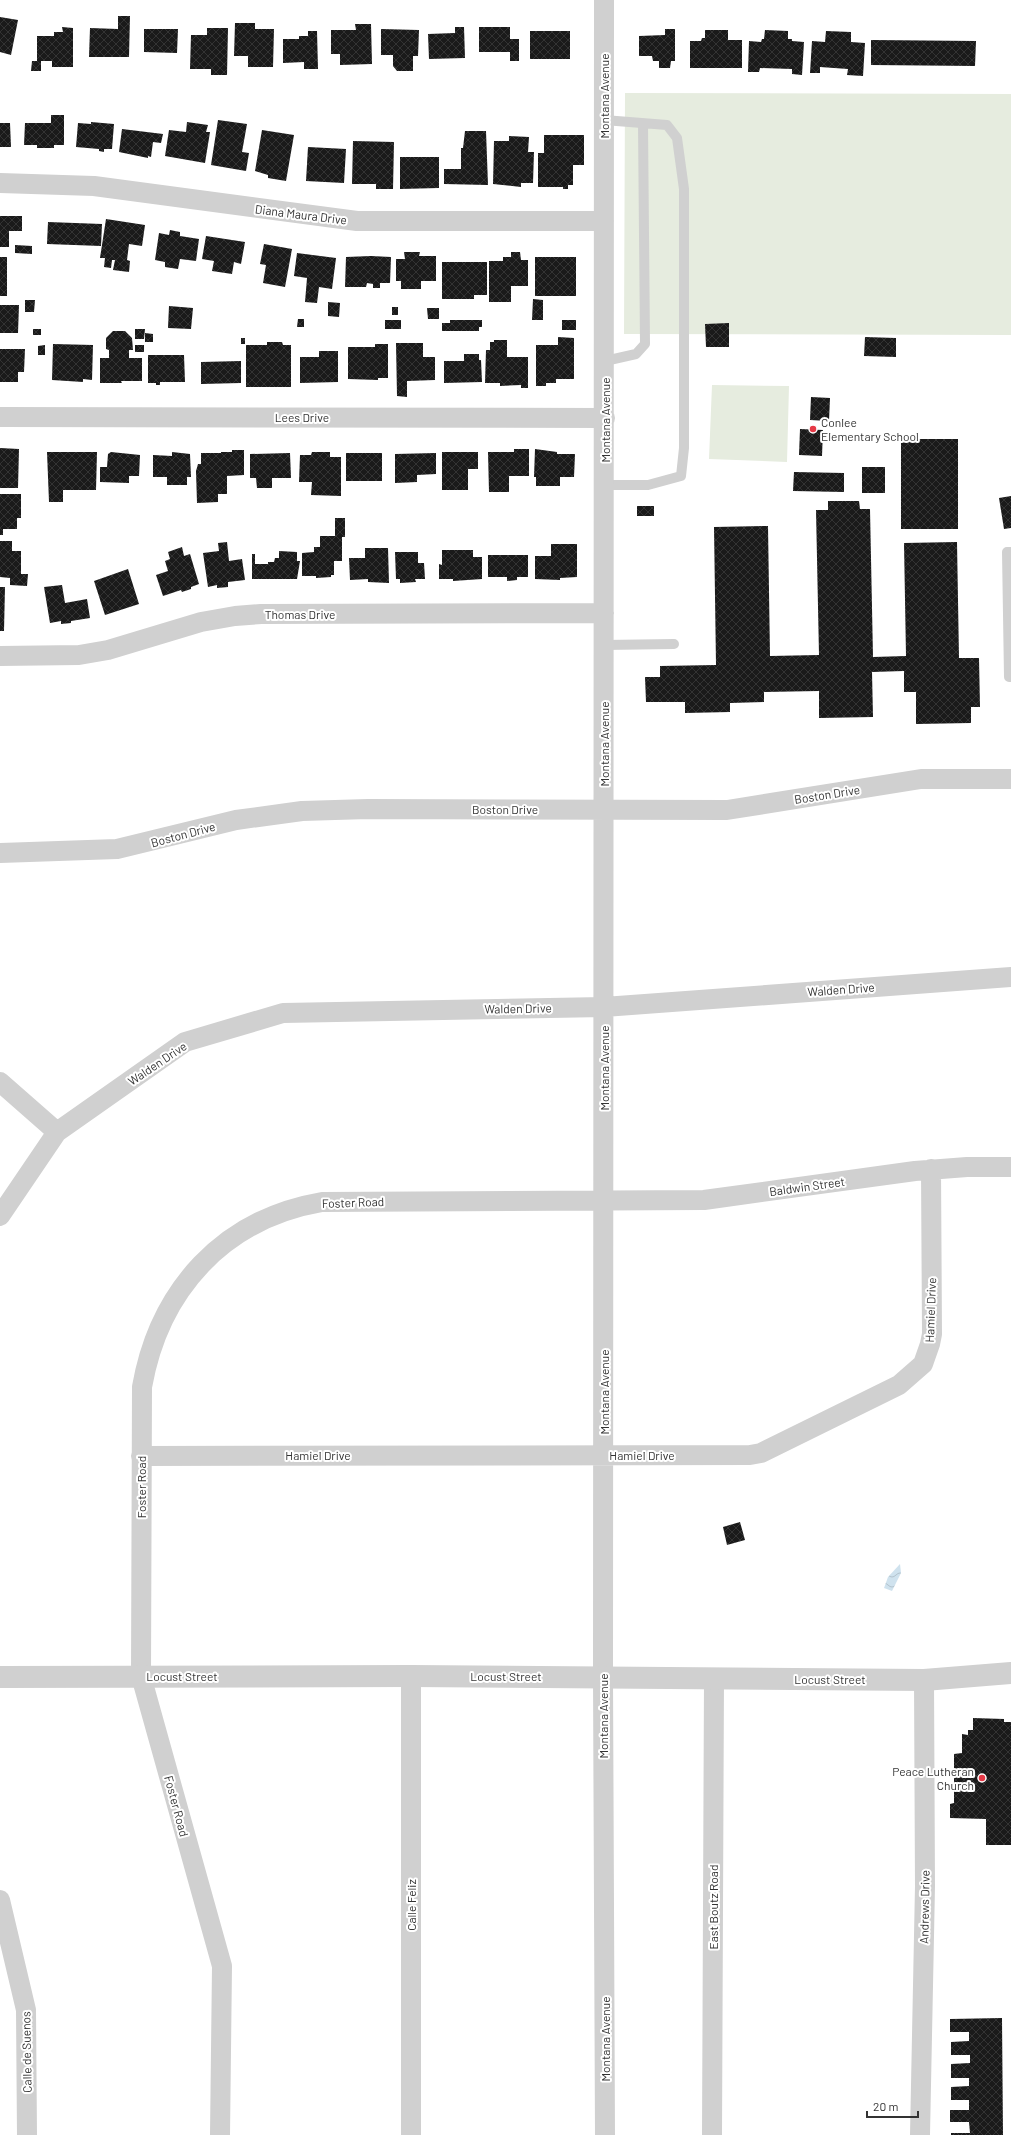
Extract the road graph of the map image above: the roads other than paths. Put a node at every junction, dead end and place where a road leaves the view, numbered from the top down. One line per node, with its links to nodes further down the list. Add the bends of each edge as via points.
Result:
1 (604, 0): 2 (street, Montana Avenue)
2 (604, 120): 3 (lane); 5 (street, Montana Avenue)
3 (643, 124): 6 (lane, via 645,344 636,354); 9 (lane, via 667,125 677,138 684,189 684,448 681,476 648,485)
4 (0, 183): 5 (street, Diana Maura Drive, via 94,186 357,221)
5 (604, 221): 6 (street, Montana Avenue)
6 (604, 361): 8 (street, Montana Avenue)
7 (0, 417): 8 (street, Lees Drive)
8 (605, 418): 9 (street, Montana Avenue)
9 (604, 485): 11 (street, Montana Avenue)
10 (1011, 552): 15 (lane, via 1007,552)
11 (604, 613): 13 (street, Montana Avenue); 14 (street, Thomas Drive, via 261,614 195,624 108,650 79,655)
12 (674, 644): 13 (lane)
13 (604, 645): 17 (street, Montana Avenue)
14 (0, 656)
15 (1010, 677)
16 (1011, 779): 17 (street, Boston Drive, via 921,778 727,810)
17 (604, 810): 18 (street, Boston Drive, via 302,811 236,820 117,849); 20 (street, Montana Avenue)
18 (0, 853)
19 (1011, 977): 20 (street, Walden Drive)
20 (604, 1007): 22 (street, Walden Drive, via 283,1012 185,1042); 25 (street, Montana Avenue)
21 (0, 1082): 22 (street)
22 (57, 1132): 26 (street)
23 (1011, 1168): 24 (street, Baldwin Street)
24 (931, 1169): 25 (street, Baldwin Street, via 720,1199); 27 (street, Hamiel Drive, via 931,1339 923,1364 908,1378 762,1453)
25 (604, 1201): 27 (street, Montana Avenue); 28 (street, Foster Road, via 328,1202 290,1210 245,1229 198,1267 176,1294 160,1324 149,1355 142,1387)
26 (0, 1216)
27 (604, 1455): 28 (street, Hamiel Drive); 33 (street, Montana Avenue)
28 (141, 1456): 31 (street, Foster Road)
29 (1011, 1673): 35 (street, Locust Street)
30 (0, 1676): 31 (street, Locust Street)
31 (141, 1676): 32 (street, Locust Street); 38 (street, Foster Road, via 222,1966)
32 (411, 1676): 33 (street, Locust Street); 39 (street, Calle Feliz)
33 (603, 1677): 34 (street, Locust Street); 40 (street, Montana Avenue)
34 (714, 1680): 35 (street, Locust Street); 41 (street, East Boutz Road)
35 (924, 1680): 42 (street, Andrews Drive, via 925,1886)
36 (0, 1900): 37 (street, Calle de Suenos, via 26,2010)
37 (27, 2135)
38 (220, 2135)
39 (411, 2135)
40 (605, 2135)
41 (712, 2135)
42 (920, 2135)

